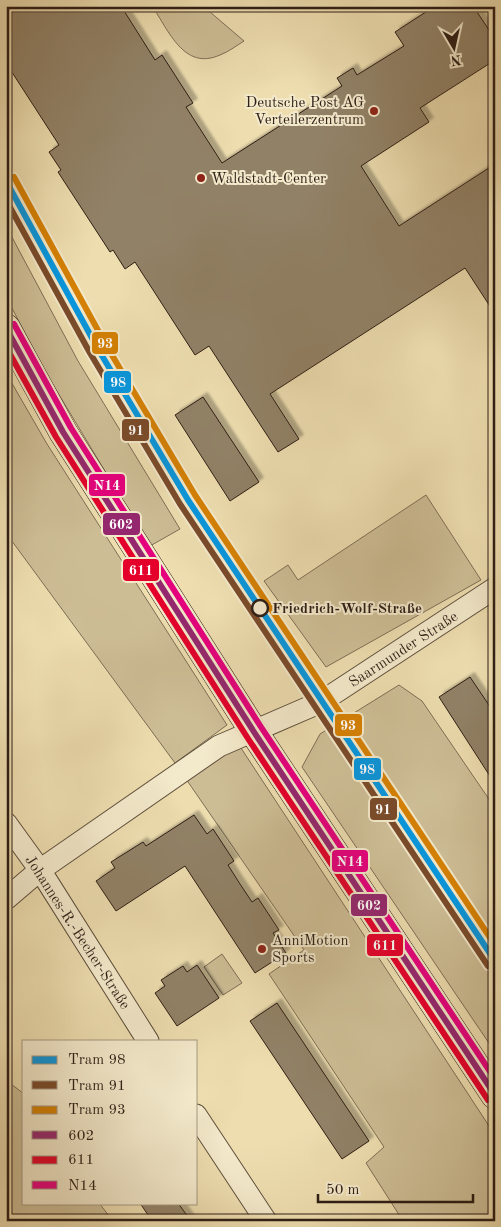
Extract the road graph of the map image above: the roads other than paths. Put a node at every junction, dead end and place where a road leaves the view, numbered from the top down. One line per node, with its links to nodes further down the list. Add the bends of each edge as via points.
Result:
1 (6, 328): 3 (main road, via 63,432)
2 (495, 588): 3 (street, Saarmunder Straße, via 321,702)
3 (254, 732): 5 (street, via 219,746); 8 (main road)
4 (6, 824): 5 (street, Johannes-R.-Becher-Straße)
5 (40, 870): 6 (street); 7 (street, Johannes-R.-Becher-Straße)
6 (6, 899)
7 (147, 1040)
8 (495, 1095)
9 (198, 1118): 10 (street)
10 (266, 1221)

